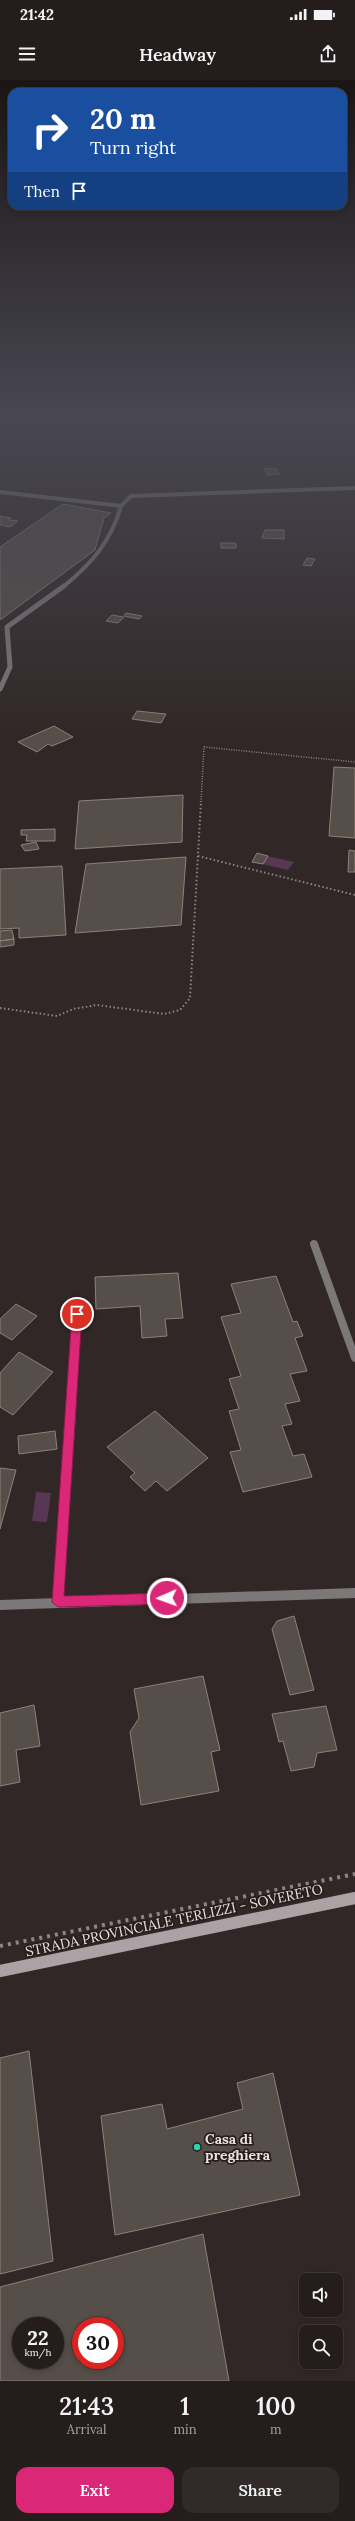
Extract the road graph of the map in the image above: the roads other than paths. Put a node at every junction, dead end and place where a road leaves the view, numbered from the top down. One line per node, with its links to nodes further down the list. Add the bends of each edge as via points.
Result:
1 (116, 523): 2 (street, via 92,561 7,627 12,660 6,682)
2 (0, 689)
3 (314, 1244): 5 (street)
4 (77, 1314): 7 (street)
5 (355, 1358)
6 (355, 1593): 7 (street)
7 (58, 1602): 8 (street)
8 (0, 1605)
9 (355, 1898): 10 (main road, STRADA PROVINCIALE TERLIZZI - SOVERETO)
10 (0, 1971)

